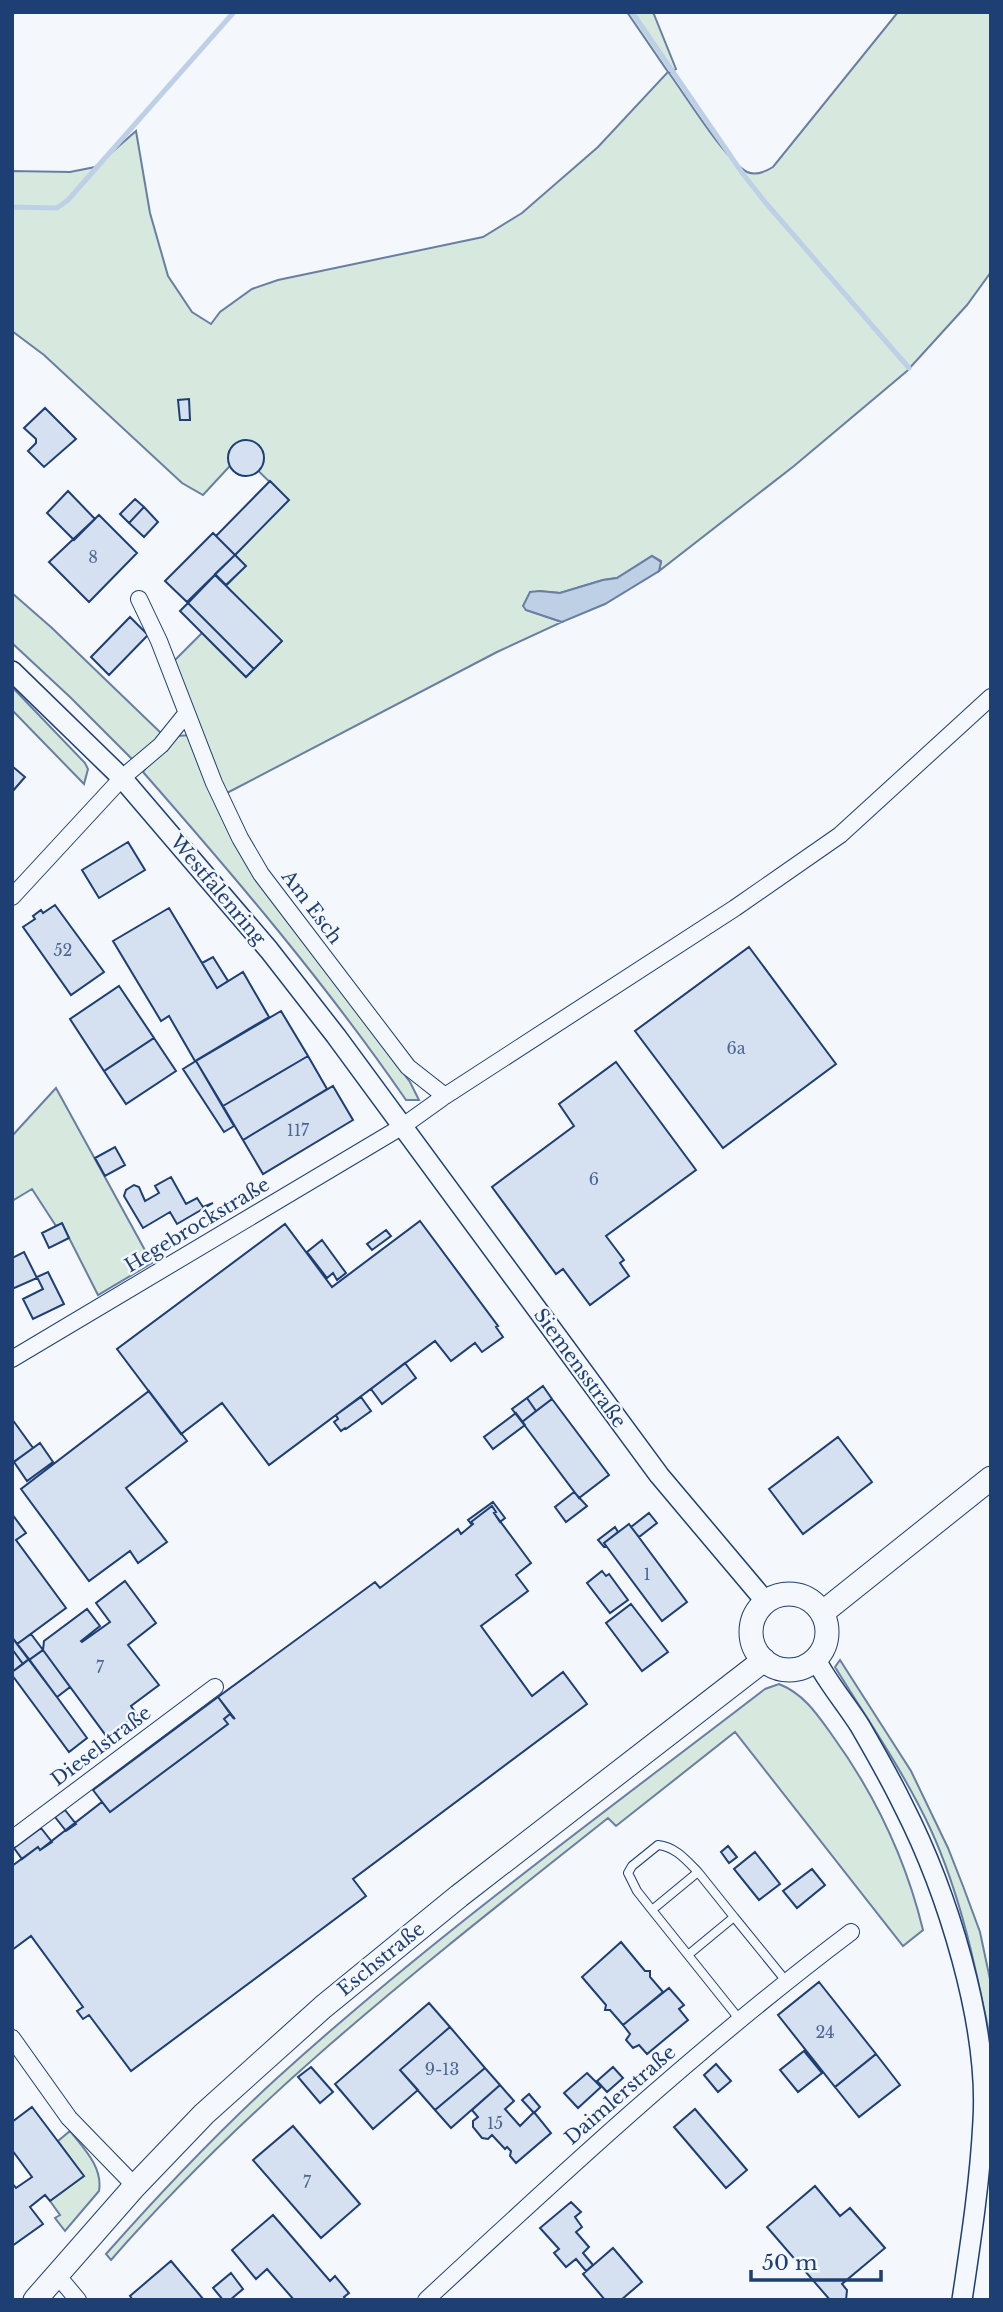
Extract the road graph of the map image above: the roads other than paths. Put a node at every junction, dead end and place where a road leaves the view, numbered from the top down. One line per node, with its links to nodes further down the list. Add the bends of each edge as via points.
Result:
1 (139, 599): 4 (street, Am Esch)
2 (12, 671): 5 (street, Westfalenring)
3 (991, 696): 7 (street, Hegebrockstraße, via 840,835)
4 (186, 714): 5 (street, via 161,744); 7 (street, Am Esch, via 214,783 261,874 408,1067)
5 (122, 778): 6 (street); 8 (street, Westfalenring, via 269,950)
6 (12, 897)
7 (445, 1097): 8 (street, Hegebrockstraße)
8 (403, 1126): 9 (street, Hegebrockstraße); 11 (street, Siemensstraße, via 659,1475)
9 (12, 1359)
10 (991, 1479): 12 (main road)
11 (766, 1602): 12 (main road, via 790,1595 803,1597); 13 (main road, via 752,1624 755,1650)
12 (822, 1613): 14 (main road, via 827,1637)
13 (764, 1660): 14 (main road, via 790,1671); 25 (main road, Eschstraße, via 323,2007 204,2114)
14 (816, 1660): 30 (street, via 859,1724 915,1828 968,1984 984,2120)
15 (215, 1688): 16 (street, Dieselstraße)
16 (12, 1839)
17 (698, 1872): 18 (lane); 18 (lane, via 681,1854 658,1845 632,1866 628,1873); 19 (lane)
18 (652, 1910): 21 (lane)
19 (734, 1917): 21 (lane); 22 (lane)
20 (851, 1932): 22 (street, Daimlerstraße)
21 (688, 1955): 23 (lane)
22 (786, 1981): 23 (street, Daimlerstraße)
23 (740, 2020): 29 (street, Daimlerstraße)
24 (14, 2045): 25 (street, via 69,2118)
25 (135, 2186): 26 (main road, Eschstraße)
26 (57, 2275): 27 (main road, Eschstraße); 28 (street)
27 (35, 2300)
28 (78, 2300)
29 (426, 2300)
30 (962, 2300)

